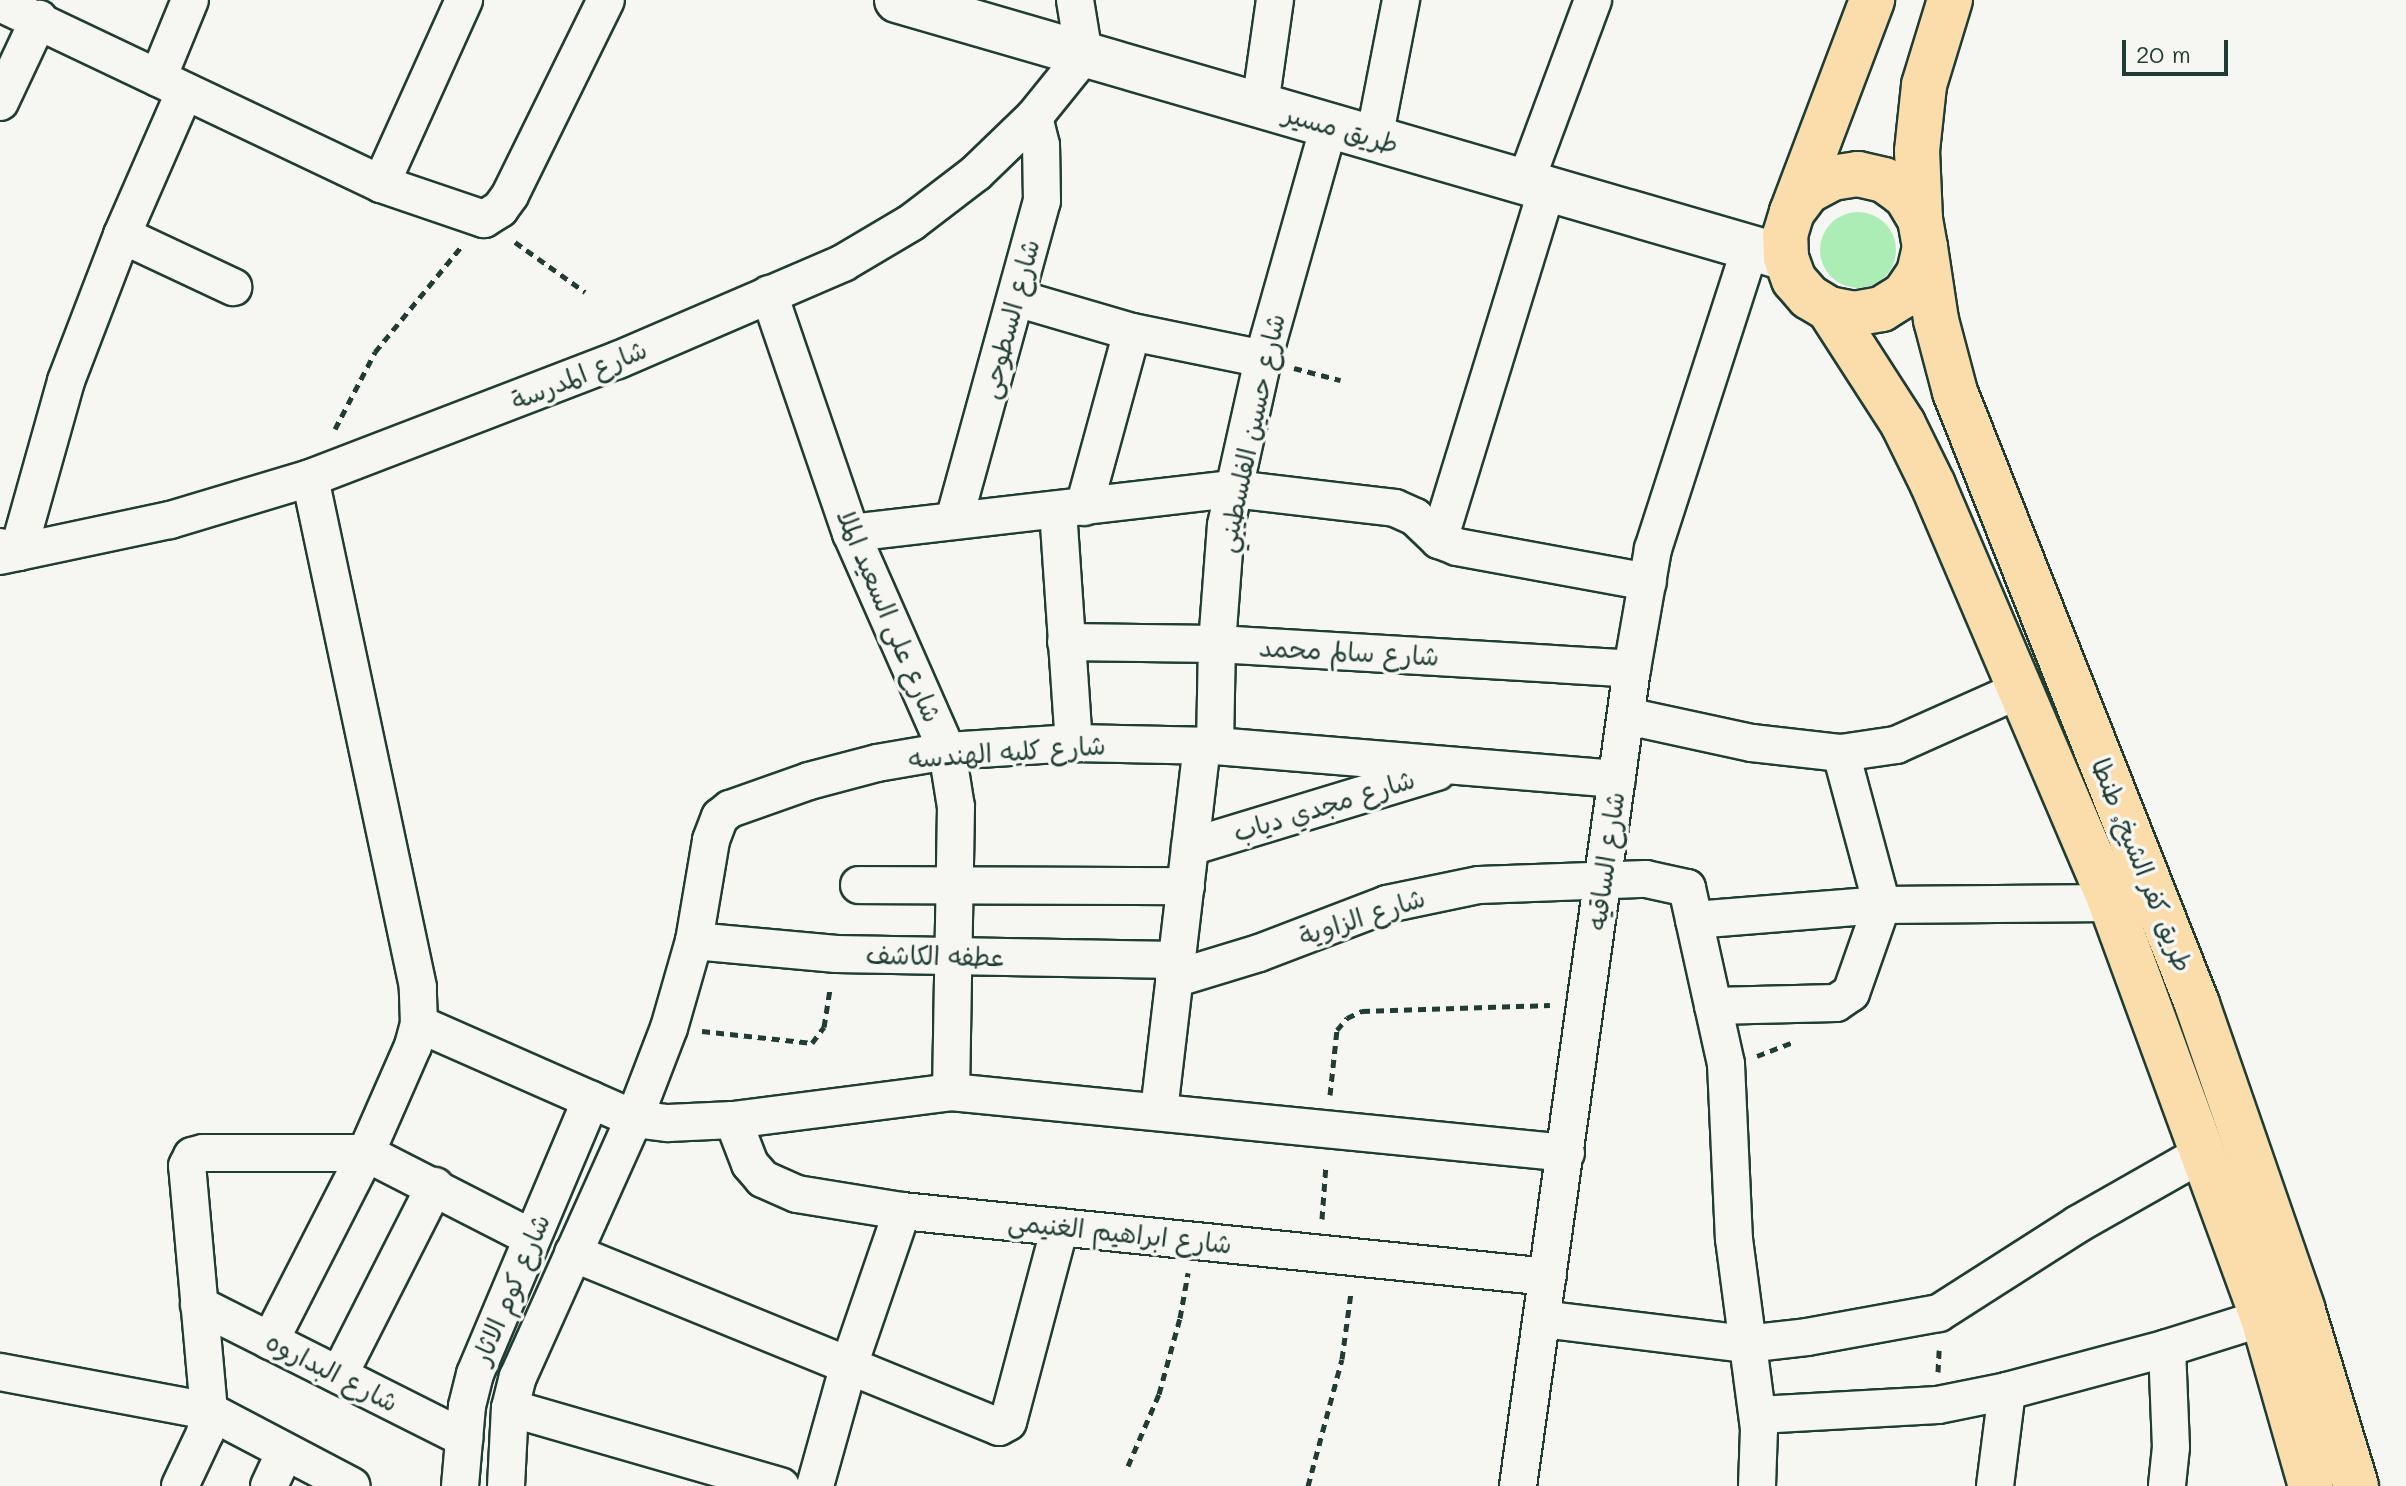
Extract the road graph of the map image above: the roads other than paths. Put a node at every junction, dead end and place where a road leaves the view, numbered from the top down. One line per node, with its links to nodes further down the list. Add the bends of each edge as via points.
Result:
1 (190, 0): 14 (street)
2 (464, 0): 20 (street)
3 (606, 0): 20 (street, via 500,209 484,219)
4 (897, 0): 13 (street, طريق مسير)
5 (1075, 0): 13 (street)
6 (1275, 0): 16 (street)
7 (1401, 0): 19 (street)
8 (1593, 0): 21 (street)
9 (1872, 0): 22 (main road)
10 (1950, 0): 23 (main road, طريق كفر الشيخ, طنطا, via 1924,85 1917,151)
11 (0, 3): 12 (street)
12 (39, 19): 14 (street); 15 (street)
13 (1084, 55): 16 (street, طريق مسير); 17 (street, شارع المدرسة)
14 (172, 85): 20 (street); 24 (street)
15 (0, 102)
16 (1260, 105): 18 (street, طريق مسير)
17 (1034, 117): 27 (street, شارع المدرسة, via 976,173 912,222 843,263); 28 (street, شارع السطوحى, via 1041,145 1042,201)
18 (1329, 126): 19 (street, طريق مسير); 31 (street, شارع حسين الفلسطيني)
19 (1374, 139): 21 (street, طريق مسير)
20 (381, 184)
21 (1536, 186): 25 (street, طريق مسير); 37 (street)
22 (1792, 212): 23 (main road, via 1808,191 1832,178 1858,174 1884,180 1906,196); 25 (main road, via 1785,235)
23 (1922, 233): 29 (main road, via 1919,273 1904,295 1882,309 1855,314); 105 (main road, طريق كفر الشيخ, طنطا, via 1955,392 2197,1004 2302,1308)
24 (122, 235): 26 (street); 38 (street)
25 (1768, 253): 29 (main road); 39 (street, شارع الساقيه, via 1662,517)
26 (233, 287)
27 (769, 294): 32 (street, شارع المدرسة, via 541,391); 36 (street, شارع على السعيد الملا)
28 (1016, 298): 30 (street); 35 (street, شارع السطوحى)
29 (1829, 309): 43 (main road, طريق كفر الشيخ, طنطا, via 1903,424)
30 (1132, 332): 31 (street); 34 (street)
31 (1263, 359): 33 (street, شارع حسين الفلسطيني)
32 (310, 478): 38 (street, شارع المدرسة, via 170,520); 63 (street, via 418,987)
33 (1234, 489): 34 (street); 37 (street, via 1395,508 1415,517); 41 (street, شارع حسين الفلسطيني, via 1222,558)
34 (1071, 508): 35 (street); 40 (street)
35 (954, 520): 36 (street)
36 (851, 533): 47 (street, شارع على السعيد الملا)
37 (1439, 540): 39 (street)
38 (6, 552)
39 (1648, 582): 42 (street, شارع الساقيه)
40 (1066, 642): 41 (street, شارع سالم محمد); 45 (street)
41 (1217, 644): 42 (street, شارع سالم محمد); 46 (street, شارع حسين الفلسطيني)
42 (1632, 669): 44 (street, شارع الساقيه)
43 (2021, 689): 48 (street, via 1896,745); 56 (main road, طريق كفر الشيخ, طنطا)
44 (1627, 716): 48 (street, via 1752,743); 50 (street, شارع الساقيه)
45 (1074, 743): 46 (street, شارع كليه الهندسه); 47 (street, شارع كليه الهندسه)
46 (1208, 746): 49 (street, شارع كليه الهندسه); 51 (street, شارع حسين الفلسطيني)
47 (947, 751): 54 (street, شارع على السعيد الملا, via 956,807); 59 (street, شارع كليه الهندسه, via 850,770 730,809 720,817 711,840)
48 (1841, 753): 57 (street)
49 (1457, 765): 50 (street, شارع كليه الهندسه); 51 (street, شارع مجدي دياب)
50 (1617, 779): 52 (street, شارع الساقيه)
51 (1190, 847): 55 (street, شارع حسين الفلسطيني)
52 (1603, 881): 58 (street, شارع الزاوية, via 1646,879 1684,886); 61 (street, شارع الزاوية, via 1479,885 1387,904 1259,953); 71 (street, شارع الساقيه)
53 (859, 885): 54 (street)
54 (955, 886): 55 (street); 60 (street, شارع على السعيد الملا)
55 (1186, 886): 61 (street, شارع حسين الفلسطيني)
56 (2111, 903): 57 (street); 69 (main road, طريق كفر الشيخ, طنطا)
57 (1882, 905): 58 (street); 62 (street, via 1852,989 1842,1002)
58 (1694, 920): 62 (street)
59 (694, 941): 60 (street, عطفه الكاشف, via 836,954); 67 (street, شارع كليه الهندسه, via 669,1028)
60 (954, 956): 61 (street, عطفه الكاشف); 64 (street, شارع على السعيد الملا)
61 (1175, 970): 66 (street, شارع حسين الفلسطيني)
62 (1713, 1006): 82 (street, via 1726,1064 1734,1239)
63 (419, 1024): 65 (street); 70 (street)
64 (951, 1092): 66 (street); 68 (street)
65 (591, 1100): 67 (street); 75 (street, شارع كوم الاثار)
66 (1159, 1111): 71 (street)
67 (634, 1119): 68 (street); 76 (street, شارع كوم الاثار)
68 (733, 1120): 73 (street, شارع ابراهيم الغنيمى, via 750,1164 779,1189)
69 (2205, 1152): 79 (main road, طريق كفر الشيخ, طنطا); 82 (street, via 2078,1224 1939,1313)
70 (366, 1153): 72 (street); 78 (street, via 192,1156 187,1166); 81 (street)
71 (1566, 1153): 77 (street, شارع الساقيه)
72 (435, 1186): 75 (street); 86 (street)
73 (902, 1211): 74 (street, شارع ابراهيم الغنيمى); 84 (street)
74 (1060, 1227): 77 (street, شارع ابراهيم الغنيمى); 84 (street, via 1008,1422 989,1426)
75 (532, 1238): 91 (street, شارع كوم الاثار, via 475,1374)
76 (573, 1253): 84 (street); 88 (street, شارع كوم الاثار, via 530,1347)
77 (1548, 1277): 80 (street, شارع الساقيه)
78 (199, 1305): 81 (street, شارع البداروه); 89 (street)
79 (2263, 1318): 83 (street); 104 (main road, طريق كفر الشيخ, طنطا)
80 (1542, 1319): 82 (street); 100 (street, شارع الساقيه)
81 (270, 1341): 86 (street, شارع البداروه)
82 (1746, 1344): 90 (street)
83 (2167, 1348): 87 (street); 103 (street)
84 (848, 1368): 99 (street)
85 (0, 1372): 89 (street)
86 (339, 1375): 91 (street, شارع البداروه)
87 (2007, 1391): 90 (street, via 1938,1405); 102 (street)
88 (510, 1408): 97 (street, شارع كوم الاثار); 98 (street)
89 (209, 1411): 92 (street); 93 (street, via 205,1433)
90 (1758, 1415): 101 (street)
91 (464, 1438): 96 (street, شارع كوم الاثار)
92 (285, 1451): 94 (street); 95 (street)
93 (180, 1486)
94 (269, 1486)
95 (352, 1486)
96 (460, 1486)
97 (506, 1486)
98 (781, 1486)
99 (815, 1486)
100 (1518, 1486)
101 (1757, 1486)
102 (1995, 1486)
103 (2167, 1486)
104 (2311, 1486)
105 (2356, 1486)

